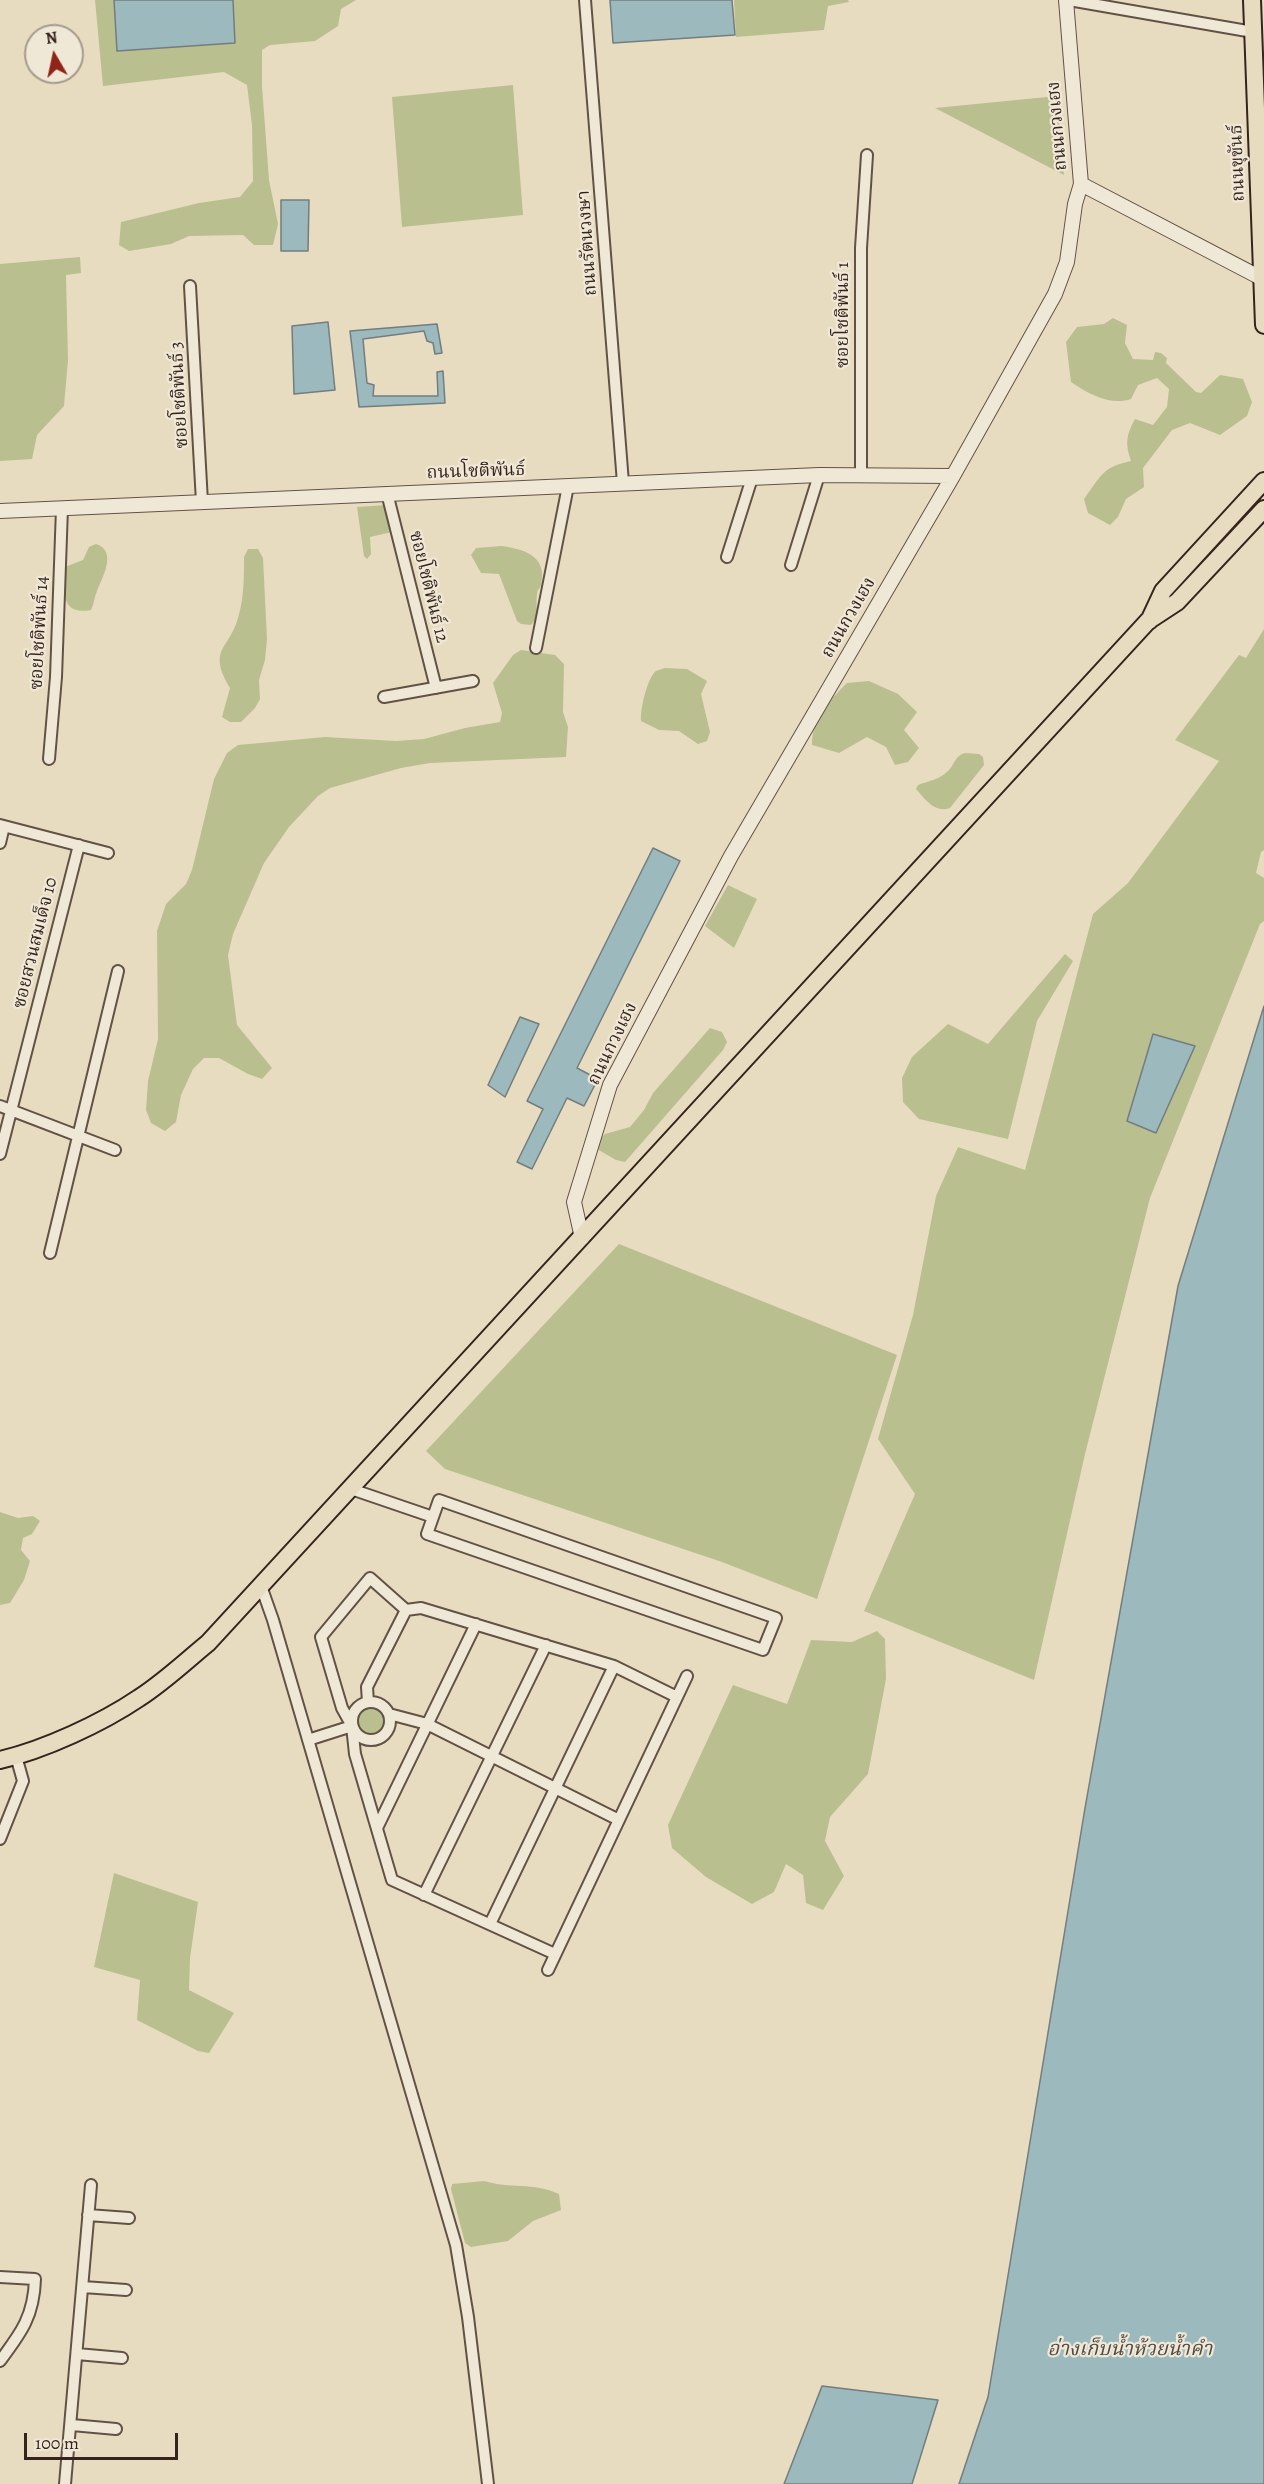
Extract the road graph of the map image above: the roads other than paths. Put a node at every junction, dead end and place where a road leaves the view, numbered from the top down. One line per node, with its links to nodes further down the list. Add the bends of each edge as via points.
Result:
1 (585, 0): 15 (street, ถนนรัตนวงษา)
2 (1067, 0): 4 (street); 6 (street, ถนนกวงเฮง)
3 (1252, 0): 4 (main road, ถนนขุขันธ์)
4 (1257, 38): 7 (main road, ถนนขุขันธ์)
5 (867, 155): 11 (street, ซอยโชติพันธ์ 1, via 861,248)
6 (1082, 184): 7 (street); 12 (street, ถนนกวงเฮง, via 1075,204 1067,262 1055,294)
7 (1261, 278): 9 (main road, ถนนขุขันธ์)
8 (190, 286): 18 (street, ซอยโชติพันธ์ 3)
9 (1264, 326)
10 (819, 475): 11 (street, ถนนโชติพันธ์); 13 (street, ถนนโชติพันธ์); 23 (street)
11 (861, 475): 12 (street, ถนนโชติพันธ์)
12 (953, 476): 39 (street, ถนนกวงเฮง, via 731,856 610,1085 574,1202)
13 (752, 478): 15 (street, ถนนโชติพันธ์); 22 (street)
14 (1264, 481): 24 (main road, via 1163,591)
15 (623, 483): 16 (street, ถนนโชติพันธ์)
16 (568, 486): 17 (street, ถนนโชติพันธ์); 25 (street)
17 (387, 493): 18 (street, ถนนโชติพันธ์); 27 (street, ซอยโชติพันธ์ 12)
18 (202, 502): 19 (street, ถนนโชติพันธ์)
19 (62, 508): 21 (street, ถนนโชติพันธ์); 29 (street, ซอยโชติพันธ์ 14)
20 (1264, 509): 24 (main road, via 1177,602)
21 (0, 511)
22 (727, 557)
23 (791, 565)
24 (1149, 621): 39 (main road)
25 (536, 648)
26 (472, 681): 27 (street)
27 (436, 688): 28 (street)
28 (384, 697)
29 (49, 759)
30 (2, 826): 31 (street); 32 (street)
31 (0, 843)
32 (79, 845): 33 (street); 35 (street, ซอยสวนสมเด็จ 10)
33 (108, 853)
34 (118, 971): 36 (street)
35 (5, 1108): 36 (street); 38 (street, ซอยสวนสมเด็จ 10)
36 (77, 1136): 37 (street); 40 (street)
37 (115, 1150)
38 (0, 1154)
39 (582, 1238): 41 (main road)
40 (50, 1253)
41 (351, 1489): 42 (street); 43 (main road)
42 (433, 1518): 42 (street, via 439,1500 776,1618 763,1650 427,1534)
43 (261, 1586): 54 (street); 56 (main road, via 208,1642 139,1698 74,1734)
44 (406, 1610): 45 (street, via 421,1608); 50 (street, via 367,1687); 53 (street, via 370,1578 321,1637 342,1708)
45 (476, 1624): 46 (street); 52 (street)
46 (546, 1645): 47 (street); 55 (street)
47 (614, 1666): 49 (street); 57 (street)
48 (687, 1676): 49 (street)
49 (677, 1697): 58 (street)
50 (368, 1702): 51 (street, via 381,1704); 53 (street, via 355,1711)
51 (389, 1714): 52 (street); 53 (street, via 387,1732 377,1740 364,1740)
52 (427, 1725): 55 (street); 59 (street)
53 (352, 1726): 54 (street); 59 (street, via 355,1754)
54 (308, 1740): 77 (street, via 456,2245)
55 (492, 1756): 57 (street); 61 (street)
56 (8, 1758): 60 (street, via 23,1781)
57 (555, 1788): 58 (street); 62 (street)
58 (619, 1820): 63 (street)
59 (377, 1828): 61 (street, via 392,1880)
60 (0, 1839)
61 (424, 1895): 62 (street)
62 (490, 1924): 63 (street)
63 (555, 1954): 64 (street)
64 (548, 1970)
65 (91, 2185): 66 (street)
66 (88, 2215): 67 (street); 69 (street)
67 (129, 2218)
68 (0, 2277): 73 (street, via 35,2279 35,2299 24,2329)
69 (83, 2287): 70 (street); 71 (street)
70 (126, 2290)
71 (77, 2354): 72 (street); 74 (street)
72 (122, 2358)
73 (0, 2361)
74 (72, 2425): 75 (street); 76 (street)
75 (116, 2428)
76 (65, 2484)
77 (488, 2484)

